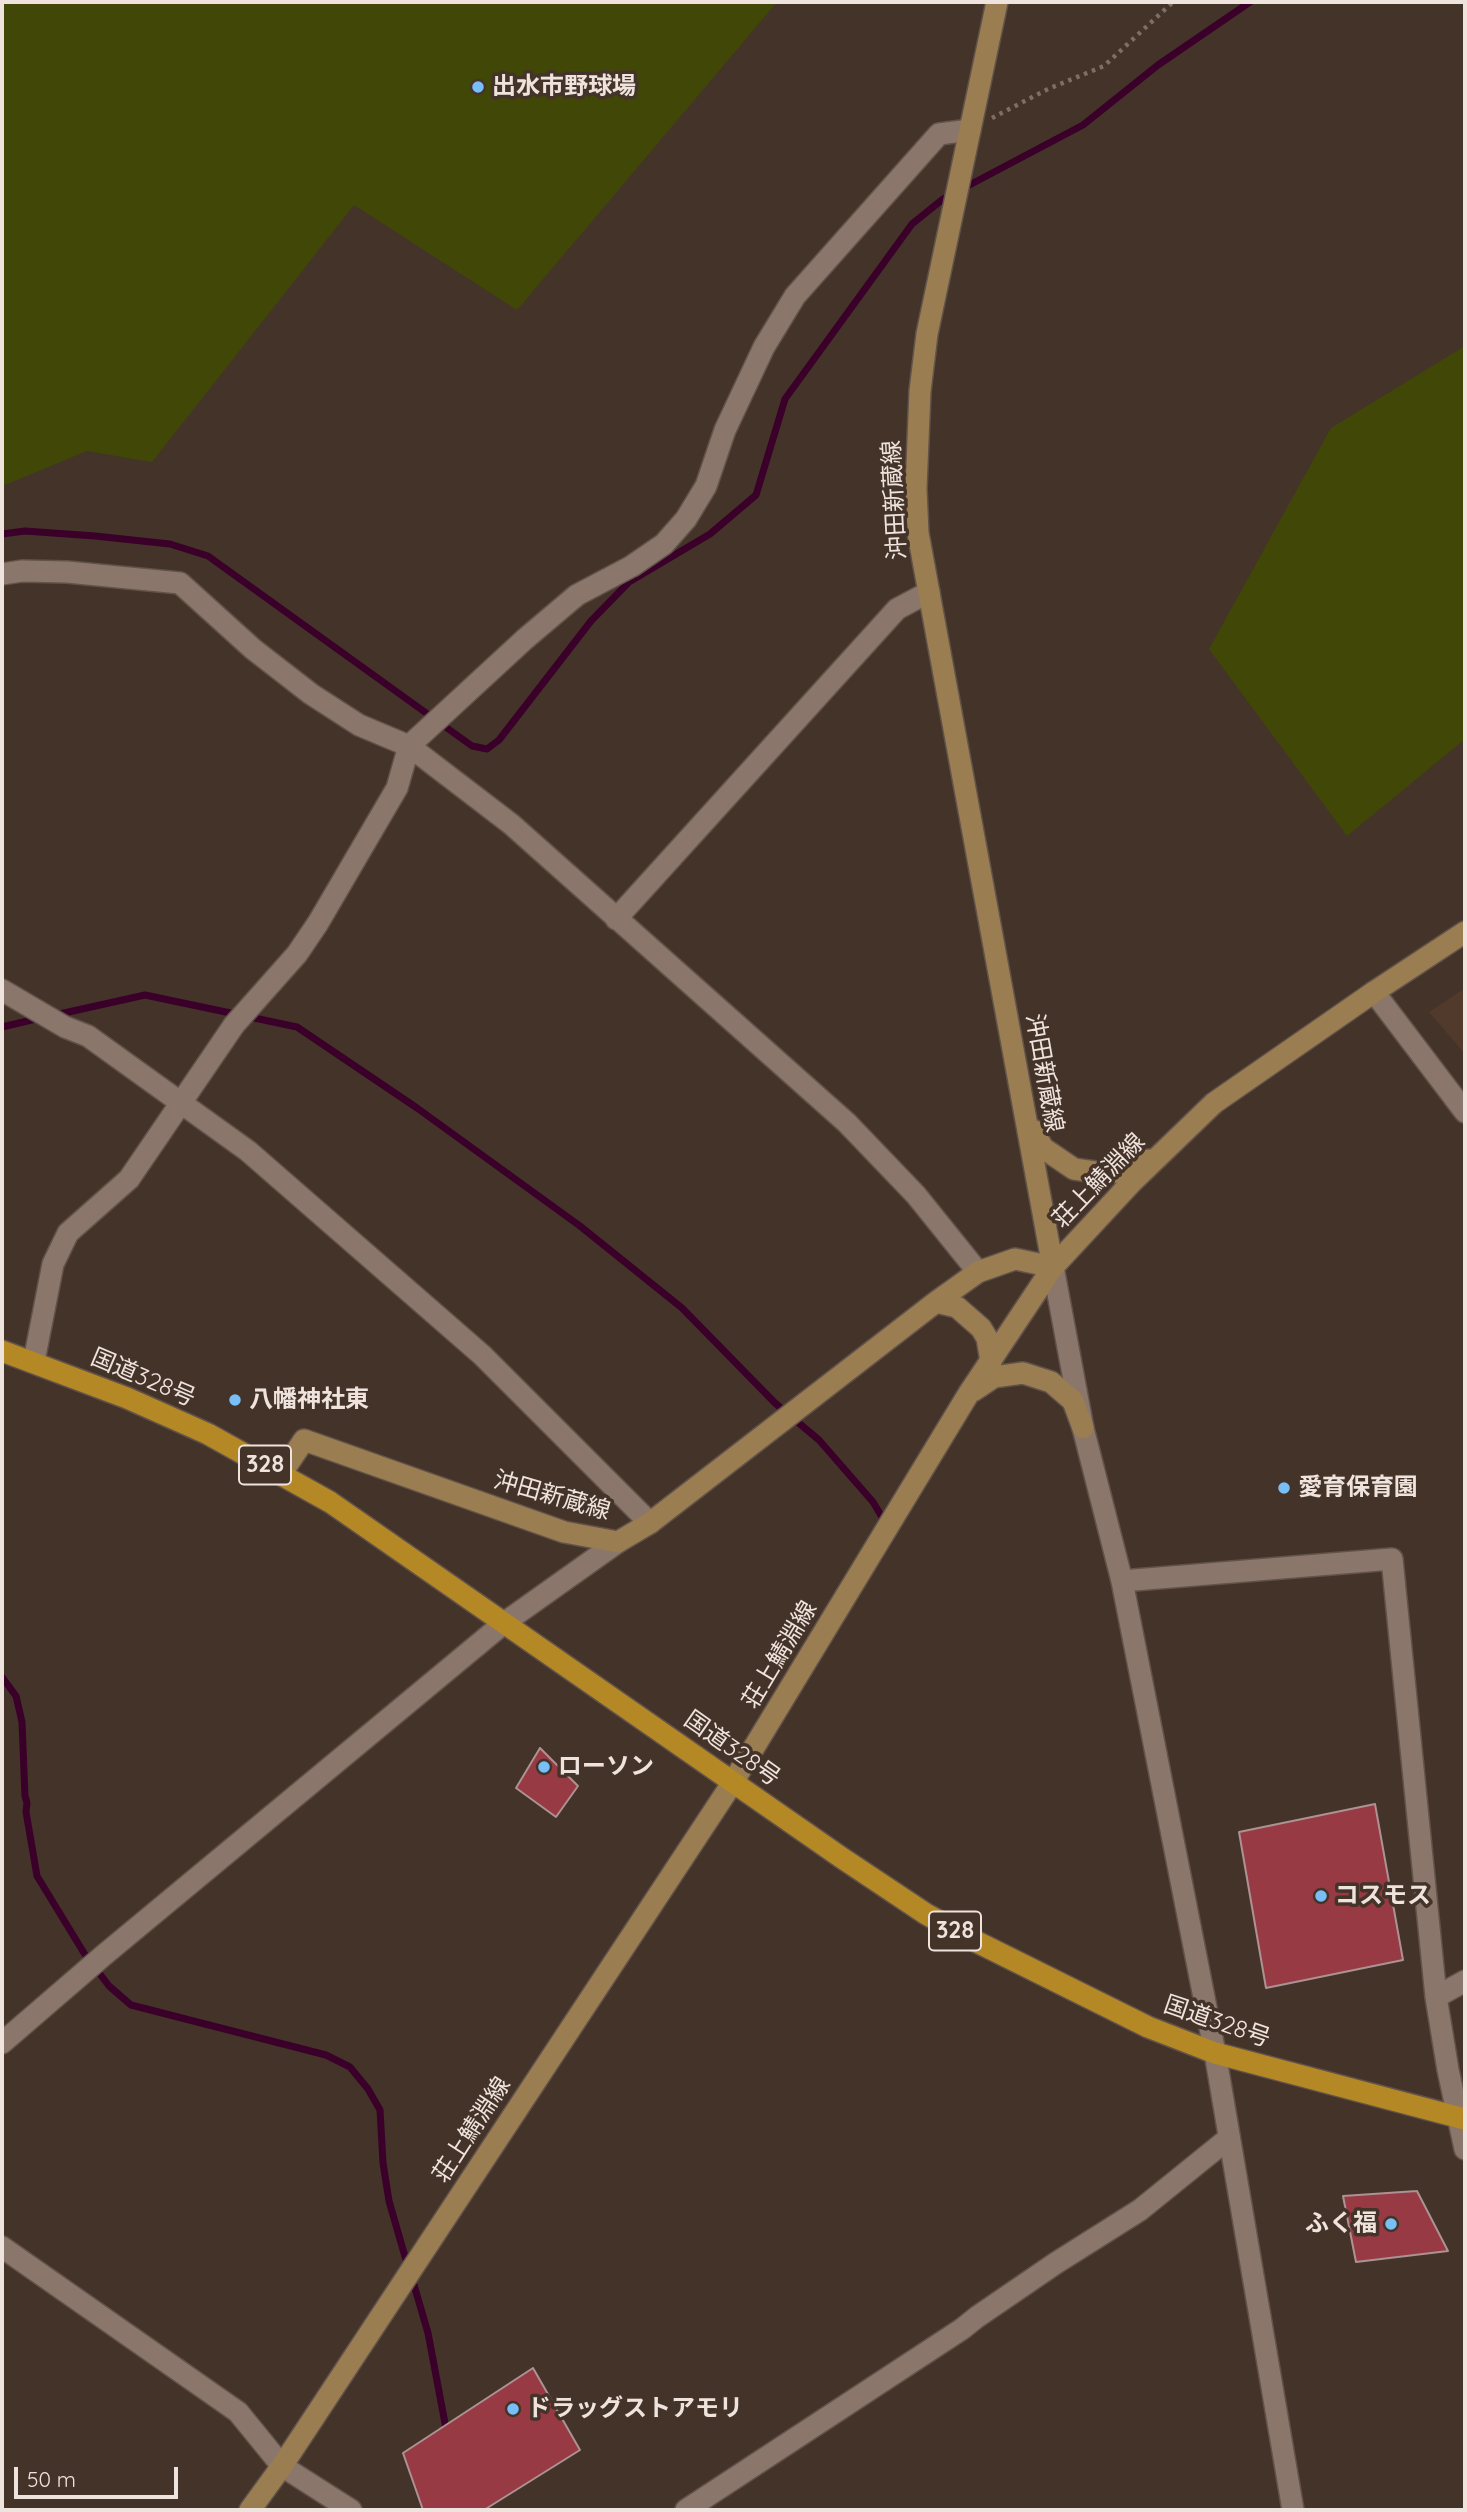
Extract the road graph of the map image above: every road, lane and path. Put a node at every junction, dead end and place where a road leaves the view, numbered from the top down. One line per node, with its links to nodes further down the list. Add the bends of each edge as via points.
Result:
1 (997, 2): 3 (main road, 沖田新蔵線)
2 (1173, 2): 3 (path, via 1104,66)
3 (970, 130): 5 (main road, 沖田新蔵線, via 927,334 920,391 918,533); 6 (street, via 939,134 795,296 758,359 725,430 706,486 664,544 577,595)
4 (2, 574): 6 (street, via 67,572 180,583 311,694 359,725)
5 (929, 592): 7 (street, via 897,609); 13 (main road, 沖田新蔵線)
6 (409, 747): 7 (street, via 511,824); 11 (street, via 397,788 318,923 234,1025)
7 (616, 919): 16 (street, via 847,1123 916,1195)
8 (1465, 932): 10 (main road, 荘上鯖淵線)
9 (2, 990): 11 (street, via 88,1036)
10 (1374, 992): 12 (street); 14 (main road, 荘上鯖淵線, via 1214,1103)
11 (180, 1104): 19 (street, via 129,1179 68,1233 53,1264); 24 (street, via 248,1151 472,1346)
12 (1465, 1112)
13 (1026, 1116): 14 (main road, via 1043,1148 1074,1169 1109,1174); 15 (main road, 沖田新蔵線)
14 (1158, 1157): 15 (main road, 荘上鯖淵線)
15 (1054, 1267): 16 (main road, 沖田新蔵線, via 1015,1259); 20 (main road, 荘上鯖淵線); 22 (street)
16 (978, 1272): 17 (main road, 沖田新蔵線)
17 (936, 1302): 20 (main road, via 957,1307 981,1328); 24 (main road, 沖田新蔵線)
18 (2, 1351): 19 (highway, 国道328号 / 328)
19 (34, 1361): 23 (highway, 国道328号 / 328, via 208,1434)
20 (990, 1362): 21 (main road, 荘上鯖淵線)
21 (969, 1394): 22 (main road, via 994,1377 1023,1373 1051,1382 1073,1401); 28 (main road, 荘上鯖淵線)
22 (1083, 1428): 26 (street)
23 (281, 1474): 25 (main road, 沖田新蔵線, via 304,1440 564,1532); 27 (highway, 国道328号 / 328, via 330,1502)
24 (650, 1523): 25 (main road, 沖田新蔵線)
25 (618, 1542): 27 (street)
26 (1122, 1581): 30 (street, via 1392,1559); 32 (street)
27 (504, 1623): 28 (highway, 国道328号 / 328); 31 (street)
28 (733, 1782): 32 (highway, 国道328号 / 328, via 936,1920 1148,2027); 38 (main road, 荘上鯖淵線)
29 (1465, 1981): 30 (street)
30 (1436, 1997): 33 (street)
31 (2, 2043)
32 (1214, 2053): 34 (highway, 国道328号 / 328); 35 (street)
33 (1457, 2072): 34 (street)
34 (1463, 2119): 36 (street)
35 (1229, 2138): 41 (street, via 1140,2210); 42 (street)
36 (1465, 2149)
37 (2, 2247): 38 (street, via 238,2412)
38 (282, 2466): 39 (main road, 荘上鯖淵線); 40 (street)
39 (250, 2510)
40 (351, 2510)
41 (686, 2510)
42 (1293, 2510)

